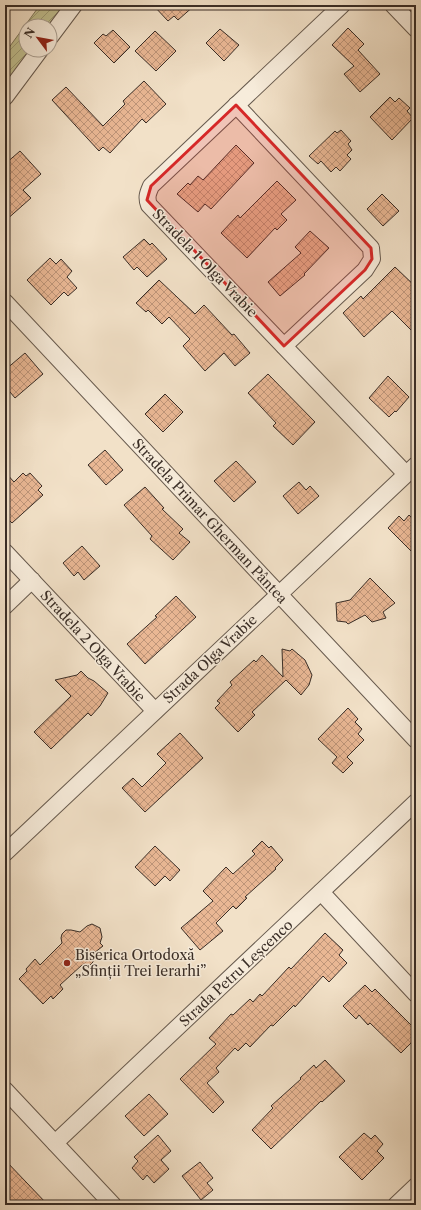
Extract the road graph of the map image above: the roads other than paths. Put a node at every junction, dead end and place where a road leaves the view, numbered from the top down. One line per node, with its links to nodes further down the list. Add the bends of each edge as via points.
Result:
1 (74, 5): 4 (street)
2 (342, 5): 8 (street, Stradela 1 Olga Vrabie)
3 (394, 5): 5 (street)
4 (58, 26)
5 (416, 29)
6 (34, 58): 7 (street)
7 (5, 98)
8 (236, 105): 10 (street, via 371,248 372,259 366,270); 10 (street, Stradela 1 Olga Vrabie, via 151,186 147,200)
9 (5, 302): 14 (street, Stradela Primar Gherman Pântea)
10 (284, 346): 11 (street, Stradela 1 Olga Vrabie)
11 (411, 470): 14 (street, Strada Olga Vrabie)
12 (5, 552): 13 (street, Stradela 2 Olga Vrabie)
13 (32, 580): 15 (street, Stradela 2 Olga Vrabie); 16 (street, Stradela 2 Olga Vrabie)
14 (279, 594): 16 (street, Strada Olga Vrabie); 17 (street, Stradela Primar Gherman Pântea)
15 (5, 606)
16 (155, 711): 19 (street, Strada Olga Vrabie)
17 (416, 740)
18 (416, 802): 20 (street, Strada Petru Leșcenco)
19 (5, 853)
20 (321, 892): 21 (street); 23 (street, Strada Petru Leșcenco)
21 (416, 994)
22 (5, 1090): 23 (street)
23 (55, 1143): 25 (street)
24 (416, 1186): 26 (street)
25 (113, 1205)
26 (396, 1205)

